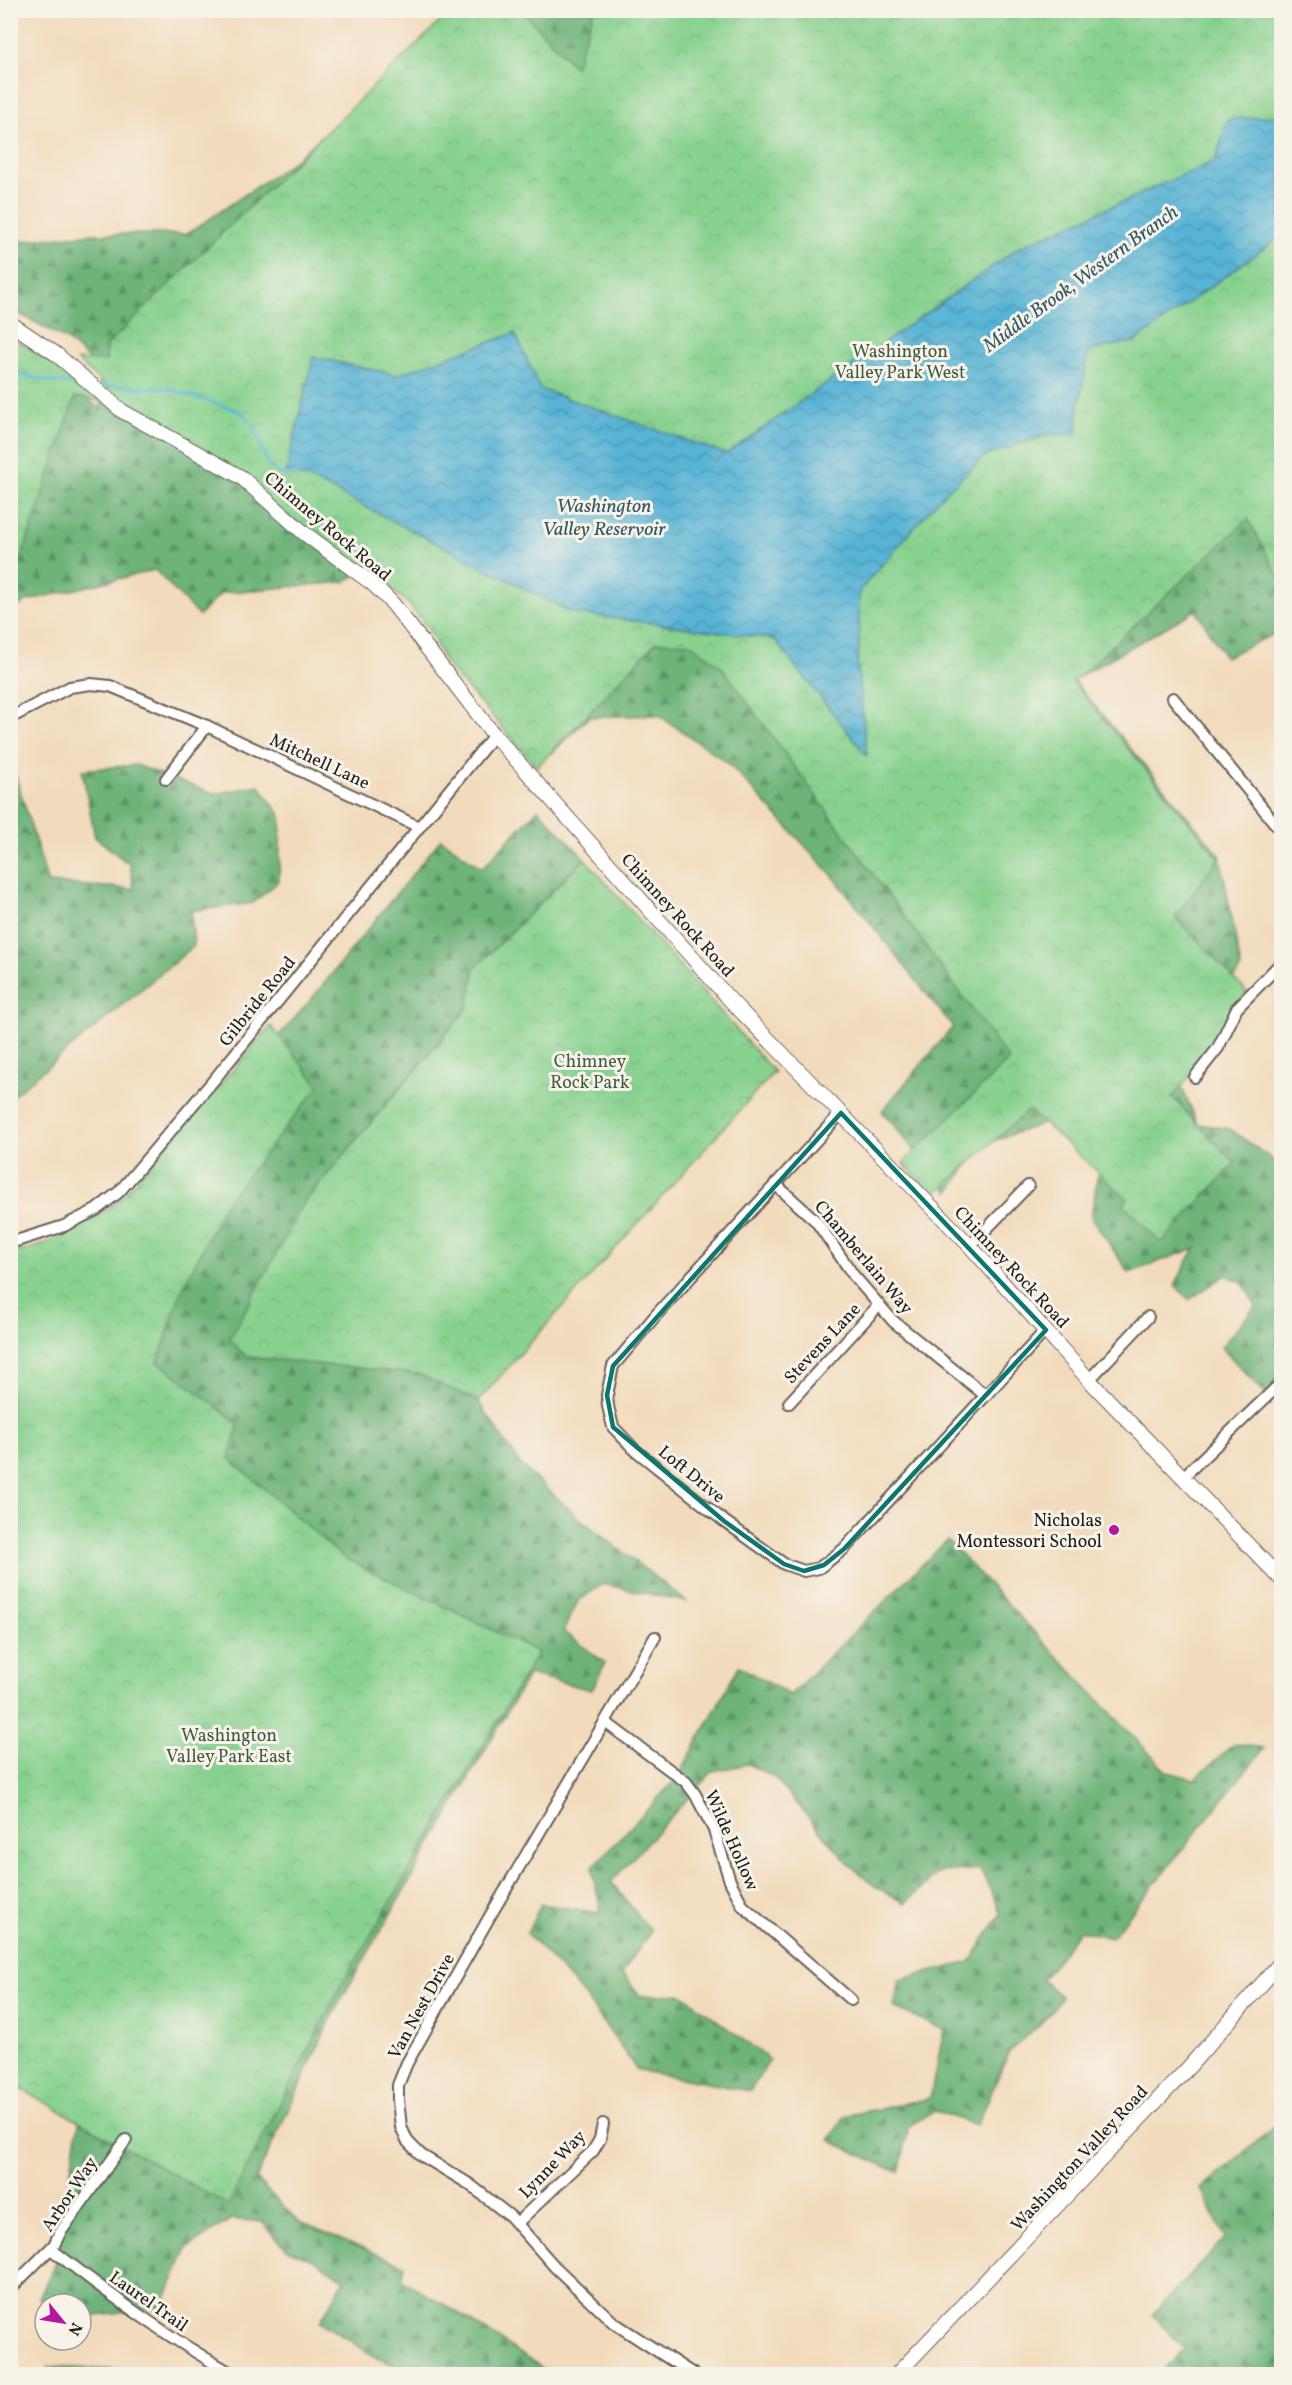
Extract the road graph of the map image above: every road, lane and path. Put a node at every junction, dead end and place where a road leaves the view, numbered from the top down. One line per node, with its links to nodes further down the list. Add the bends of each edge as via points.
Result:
1 (10, 323): 5 (street, Chimney Rock Road, via 56,354 122,411 241,477 304,533 373,584 393,604)
2 (1173, 698): 8 (street)
3 (10, 718): 4 (street, Mitchell Lane, via 70,687 91,684 110,686)
4 (207, 726): 6 (street); 7 (street, Mitchell Lane)
5 (494, 735): 7 (street, Gilbride Road); 11 (street, Chimney Rock Road, via 731,1001)
6 (166, 778)
7 (419, 827): 14 (street, Gilbride Road, via 119,1192 96,1210 64,1226)
8 (1281, 832)
9 (1281, 962): 10 (street, via 1237,1008 1218,1048)
10 (1196, 1077)
11 (841, 1113): 12 (street, Loft Drive); 15 (street, Chimney Rock Road)
12 (776, 1184): 16 (street, Chamberlain Way, via 816,1221); 21 (street, Loft Drive, via 613,1366 608,1406 613,1427 634,1449 765,1552 804,1571 819,1568 844,1549)
13 (1028, 1186): 15 (street)
14 (10, 1243)
15 (970, 1246): 18 (street, Chimney Rock Road)
16 (879, 1305): 21 (street, Chamberlain Way, via 893,1321); 22 (street, Stevens Lane)
17 (1148, 1317): 19 (street)
18 (1046, 1330): 19 (street, Chimney Rock Road); 21 (street, Loft Drive)
19 (1089, 1380): 23 (street, Chimney Rock Road)
20 (1281, 1382): 23 (street)
21 (985, 1395)
22 (789, 1403)
23 (1182, 1478): 24 (street, Chimney Rock Road)
24 (1281, 1580)
25 (655, 1636): 26 (street, Van Nest Drive)
26 (605, 1722): 28 (street, Wilde Hollow, via 686,1782 714,1830 730,1881 743,1906); 31 (street, Van Nest Drive, via 490,1916 398,2085 401,2127 408,2142)
27 (1281, 1961): 36 (street, Washington Valley Road, via 1203,2052)
28 (851, 2000)
29 (603, 2124): 31 (street, Lynne Way, via 593,2151)
30 (126, 2140): 32 (street, Arbor Way)
31 (517, 2223): 35 (street, Van Nest Drive, via 555,2267 614,2323)
32 (51, 2249): 33 (street, Arbor Way); 34 (street, Laurel Trail, via 174,2339)
33 (10, 2289)
34 (233, 2374)
35 (693, 2374)
36 (897, 2374)

